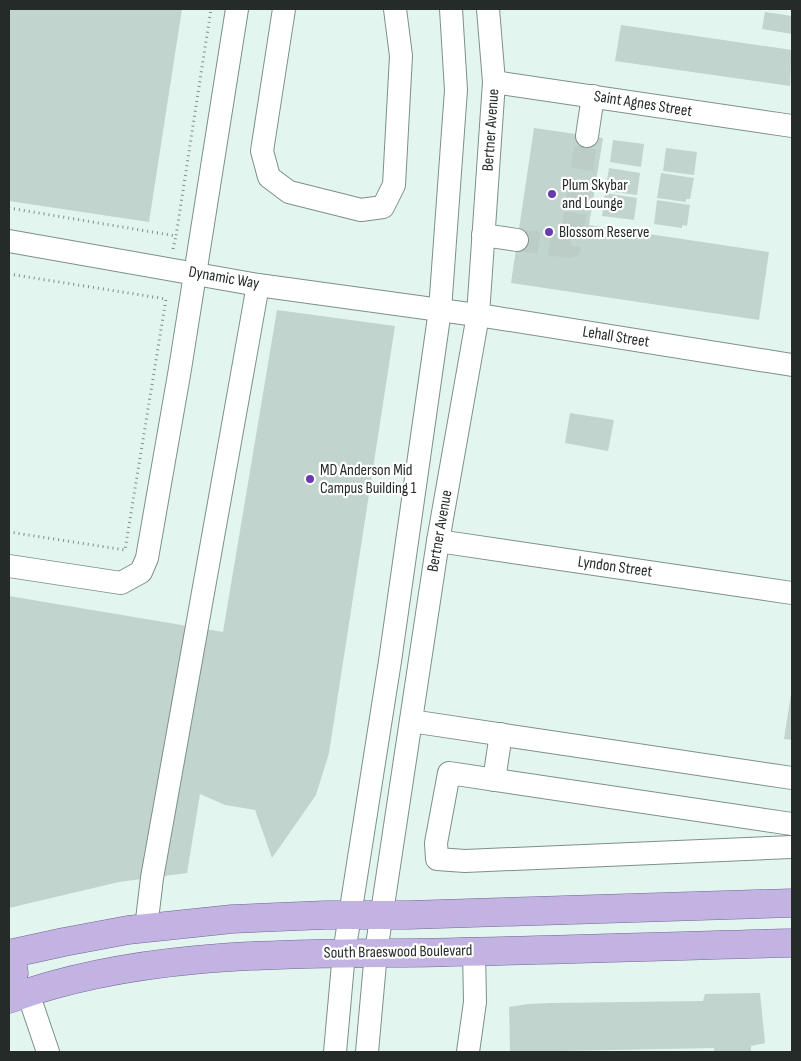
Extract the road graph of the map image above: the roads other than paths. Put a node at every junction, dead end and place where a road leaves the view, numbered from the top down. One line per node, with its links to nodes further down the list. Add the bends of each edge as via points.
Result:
1 (237, 9): 13 (street)
2 (284, 9): 3 (street, via 262,151 269,177 289,192 361,210 382,207 394,185 401,56)
3 (395, 9)
4 (451, 9): 15 (street, Bertner Avenue, via 456,90)
5 (488, 9): 6 (street, Bertner Avenue)
6 (494, 82): 7 (street, Saint Agnes Street); 10 (street, Bertner Avenue)
7 (593, 96): 8 (street, Saint Agnes Street); 9 (street)
8 (792, 126)
9 (587, 136)
10 (483, 236): 11 (street); 16 (street, Bertner Avenue)
11 (518, 240)
12 (9, 241): 13 (street, Dynamic Way)
13 (196, 273): 14 (street, Dynamic Way); 19 (street, via 147,558 141,572 121,583)
14 (258, 285): 15 (street, Dynamic Way); 32 (street, via 152,878)
15 (440, 310): 16 (street, Lehall Street); 20 (street, Bertner Avenue)
16 (478, 316): 17 (street, Lehall Street); 18 (street, Bertner Avenue)
17 (792, 365)
18 (438, 541): 21 (street, Lyndon Street); 22 (street, Bertner Avenue)
19 (9, 566)
20 (401, 580): 24 (street, via 414,601 396,718); 30 (street, Bertner Avenue)
21 (792, 593)
22 (411, 721): 23 (street); 24 (street, Bertner Avenue)
23 (501, 734): 25 (street); 26 (street)
24 (404, 764): 31 (street, Bertner Avenue)
25 (792, 778)
26 (494, 780): 27 (street); 28 (street, via 449,773 436,843 437,859 465,861)
27 (792, 824)
28 (792, 848)
29 (792, 903): 31 (main road)
30 (350, 915): 31 (main road); 32 (main road, via 232,919); 36 (street, Bertner Avenue)
31 (382, 915): 35 (street, Bertner Avenue)
32 (137, 929): 37 (main road); 38 (main road)
33 (792, 943): 34 (main road, South Braeswood Boulevard)
34 (474, 950): 35 (main road, South Braeswood Boulevard); 42 (street, via 475,1002)
35 (376, 952): 36 (main road, South Braeswood Boulevard); 41 (street, Bertner Avenue)
36 (344, 953): 37 (main road, South Braeswood Boulevard, via 235,956); 40 (street, Bertner Avenue)
37 (134, 968): 38 (main road, South Braeswood Boulevard, via 94,976)
38 (12, 971): 39 (street)
39 (48, 1052)
40 (335, 1052)
41 (367, 1052)
42 (468, 1052)

